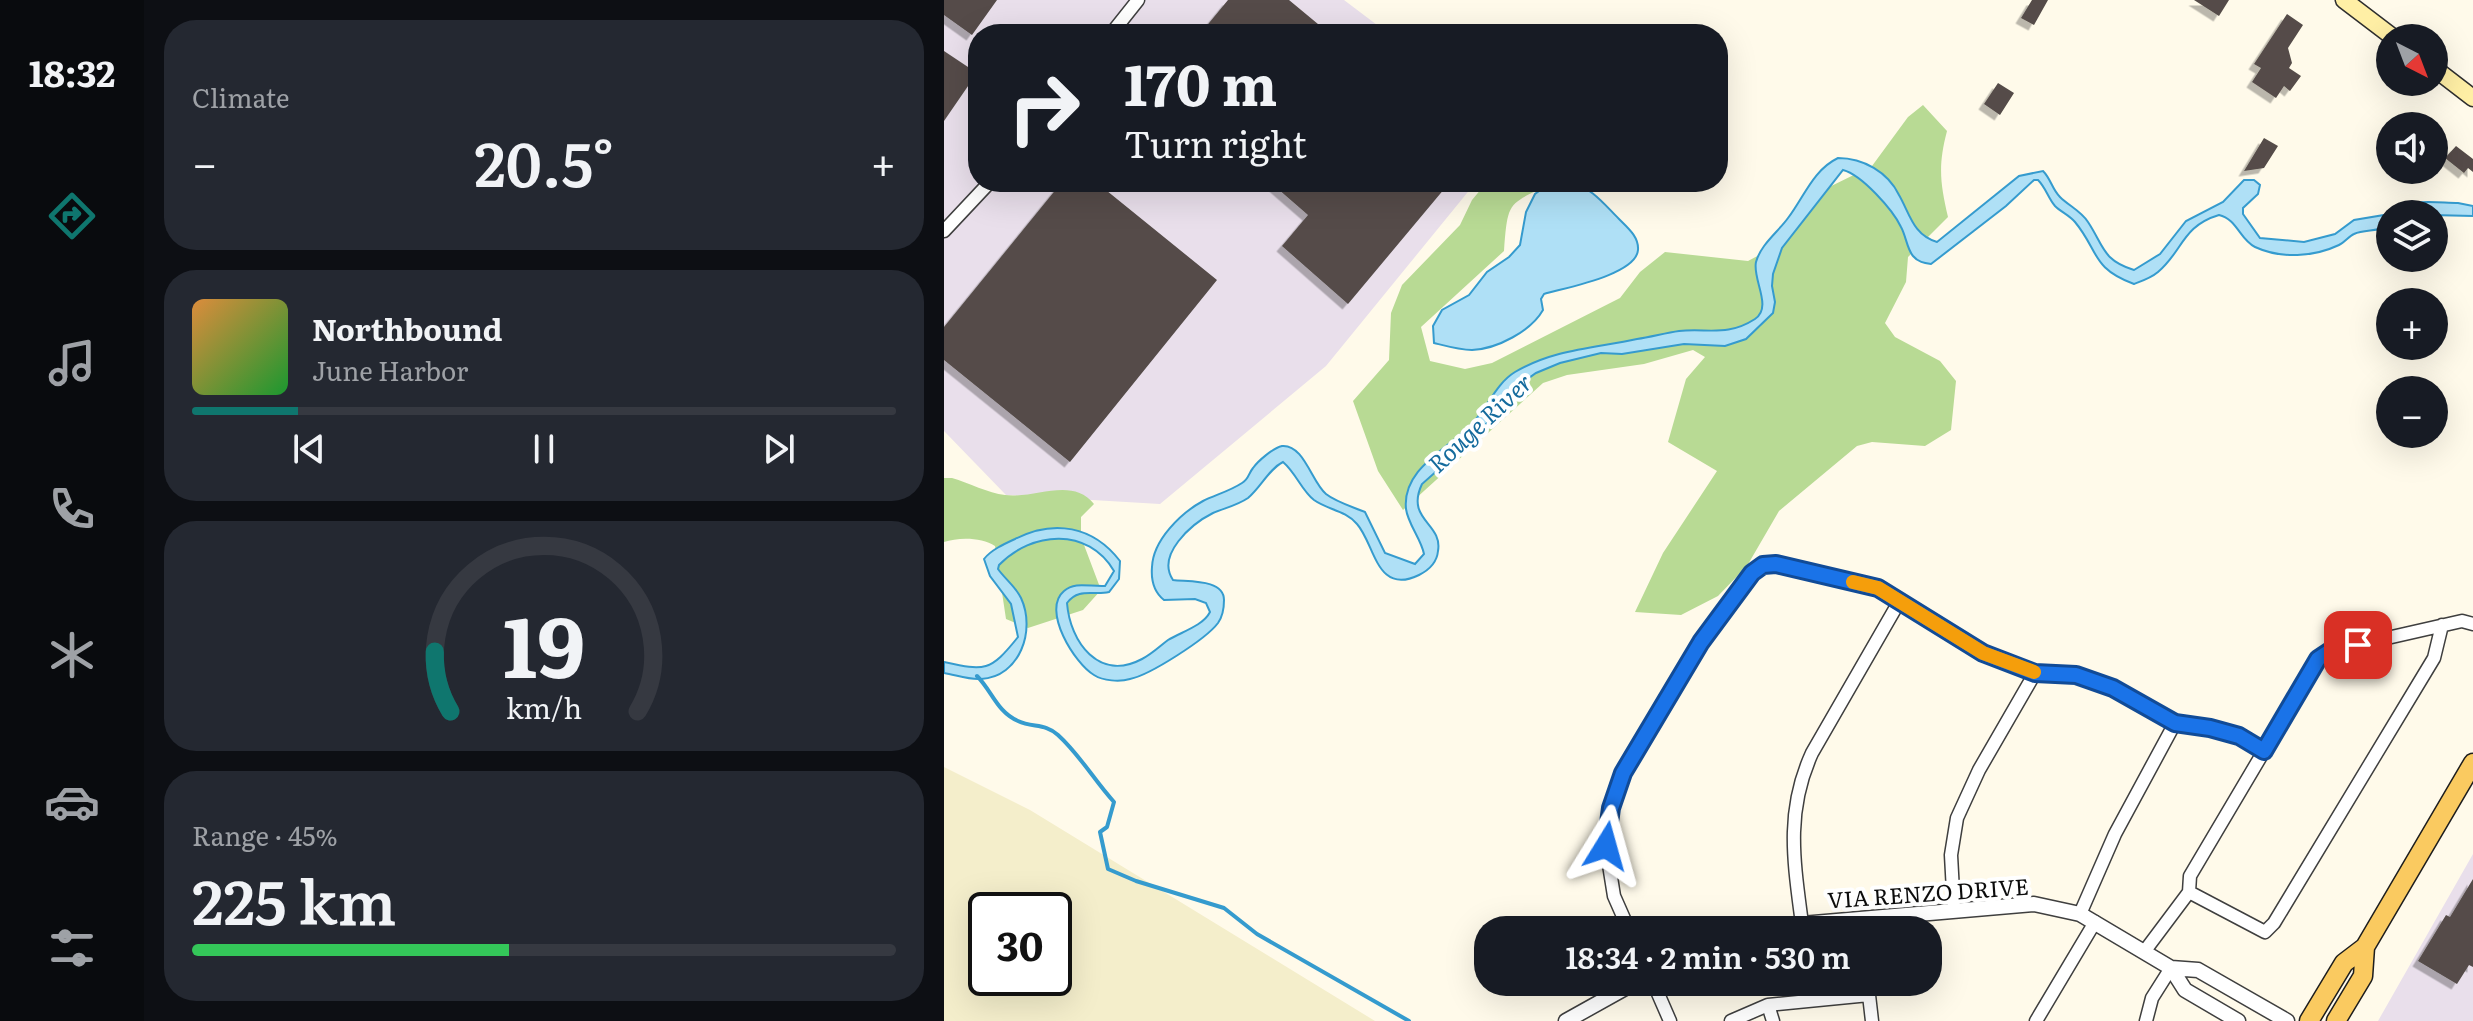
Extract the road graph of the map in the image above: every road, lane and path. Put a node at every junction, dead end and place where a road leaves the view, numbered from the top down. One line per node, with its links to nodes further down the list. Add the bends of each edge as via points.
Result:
1 (1138, 0): 3 (street)
2 (2344, 0): 4 (main road)
3 (1119, 24)
4 (2376, 24)
5 (2448, 79): 6 (main road)
6 (2473, 98)
7 (981, 192): 8 (street)
8 (944, 231)
9 (1899, 602): 12 (street, via 1983,653); 19 (street, via 1878,588 1776,564 1752,573 1701,642 1623,773 1606,846); 20 (street, via 1801,777 1793,848)
10 (2473, 624): 11 (street)
11 (2442, 625): 14 (street, via 2330,651 2318,659); 16 (street, via 2434,658 2274,923 2265,932)
12 (2035, 673): 13 (street, via 2076,675 2113,688); 17 (street, via 1957,818 1951,855)
13 (2175, 723): 14 (street, via 2239,736); 18 (street, via 2115,834)
14 (2264, 751): 16 (street, via 2190,876)
15 (2473, 763): 23 (main road)
16 (2189, 892): 24 (street)
17 (1954, 910): 18 (street, VIA RENZO DRIVE, via 2034,904); 21 (street, VIA RENZO DRIVE)
18 (2080, 914): 22 (street, VIA RENZO DRIVE)
19 (1623, 916)
20 (1801, 916)
21 (1889, 916)
22 (2095, 922): 24 (street, VIA RENZO DRIVE); 34 (street)
23 (2365, 947): 38 (main road, via 2344,963); 39 (main road, via 2363,976)
24 (2144, 952): 25 (street, VIA RENZO DRIVE)
25 (2171, 968): 35 (street, via 2152,998); 36 (street, VIA RENZO DRIVE, via 2185,990); 37 (street, VIA RENZO DRIVE, via 2198,970)
26 (1611, 996): 29 (street)
27 (1659, 996): 30 (street)
28 (1768, 1005): 31 (street); 32 (street); 33 (street, via 1869,995)
29 (1566, 1021)
30 (1670, 1021)
31 (1731, 1021)
32 (1773, 1021)
33 (1872, 1021)
34 (2036, 1021)
35 (2146, 1021)
36 (2238, 1021)
37 (2287, 1021)
38 (2309, 1021)
39 (2336, 1021)

